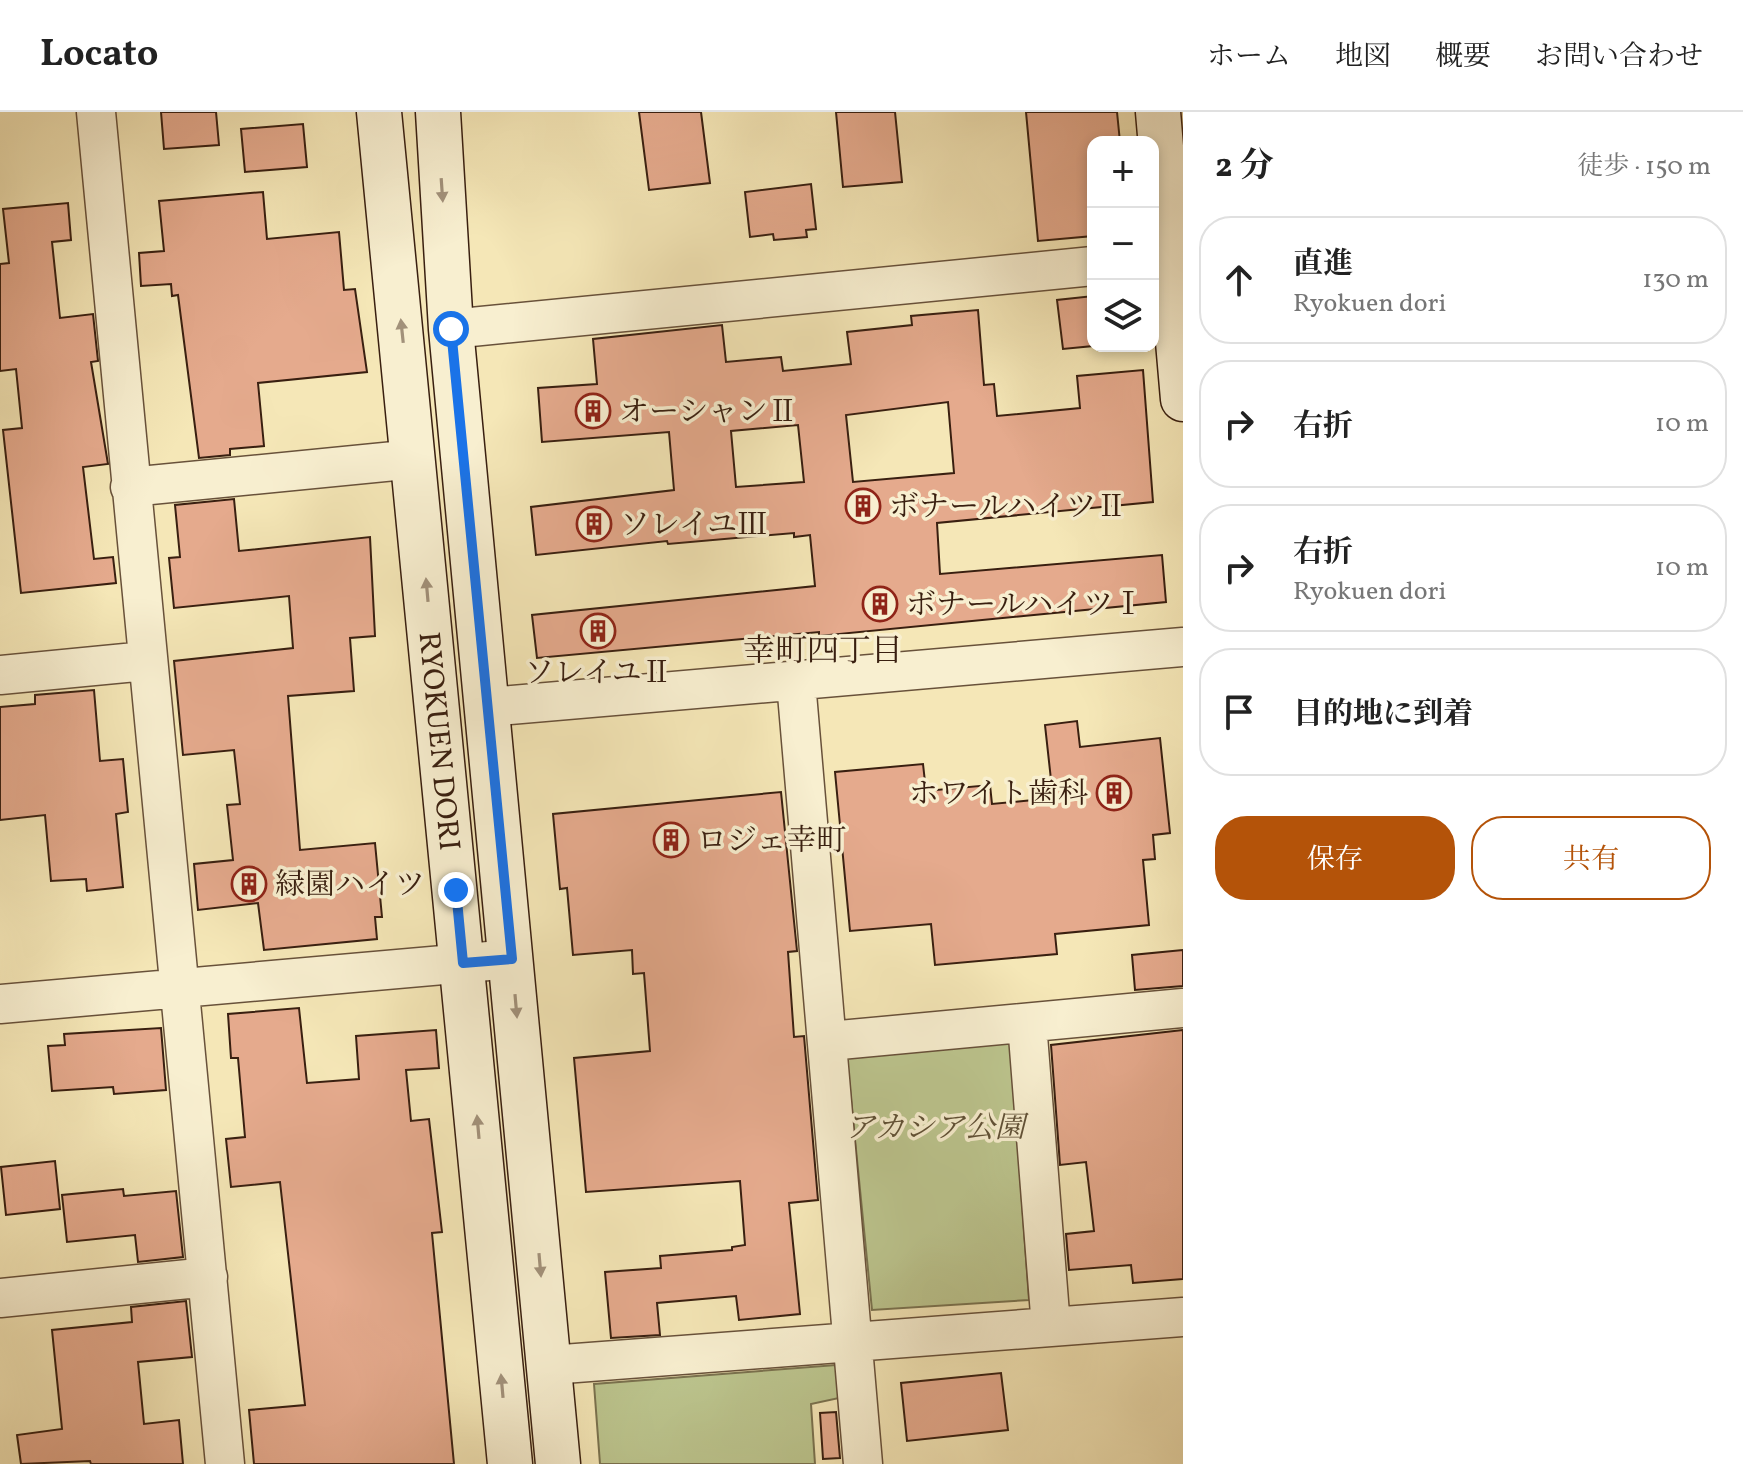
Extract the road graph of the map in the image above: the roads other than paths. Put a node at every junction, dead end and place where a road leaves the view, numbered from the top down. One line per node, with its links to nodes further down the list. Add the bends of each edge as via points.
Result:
1 (96, 112): 10 (street)
2 (379, 112): 9 (street, RYOKUEN DORI, one-way to 2)
3 (438, 112): 7 (street, RYOKUEN DORI, one-way to 7)
4 (1158, 112): 5 (street)
5 (1169, 259): 8 (street)
6 (1087, 267): 7 (street)
7 (451, 329): 15 (street, RYOKUEN DORI)
8 (1183, 399)
9 (415, 459): 10 (street); 17 (street, RYOKUEN DORI, one-way to 9)
10 (130, 487): 12 (street)
11 (1183, 647): 14 (street)
12 (146, 661): 13 (street); 18 (street)
13 (0, 675)
14 (796, 682): 15 (street); 22 (street)
15 (488, 707): 16 (street, RYOKUEN DORI)
16 (512, 959): 17 (street); 28 (street, RYOKUEN DORI, one-way to 28)
17 (463, 963): 18 (street); 30 (street, RYOKUEN DORI, one-way to 17)
18 (182, 987): 19 (street); 23 (street)
19 (0, 1004)
20 (1183, 1008): 21 (street)
21 (1027, 1023): 22 (street); 26 (street)
22 (829, 1041): 27 (street)
23 (208, 1277): 24 (street); 29 (street)
24 (0, 1298)
25 (1183, 1317): 26 (street)
26 (1051, 1327): 27 (street)
27 (852, 1341): 28 (street); 32 (street)
28 (550, 1365): 31 (street, RYOKUEN DORI)
29 (225, 1464)
30 (510, 1464)
31 (558, 1464)
32 (863, 1464)

